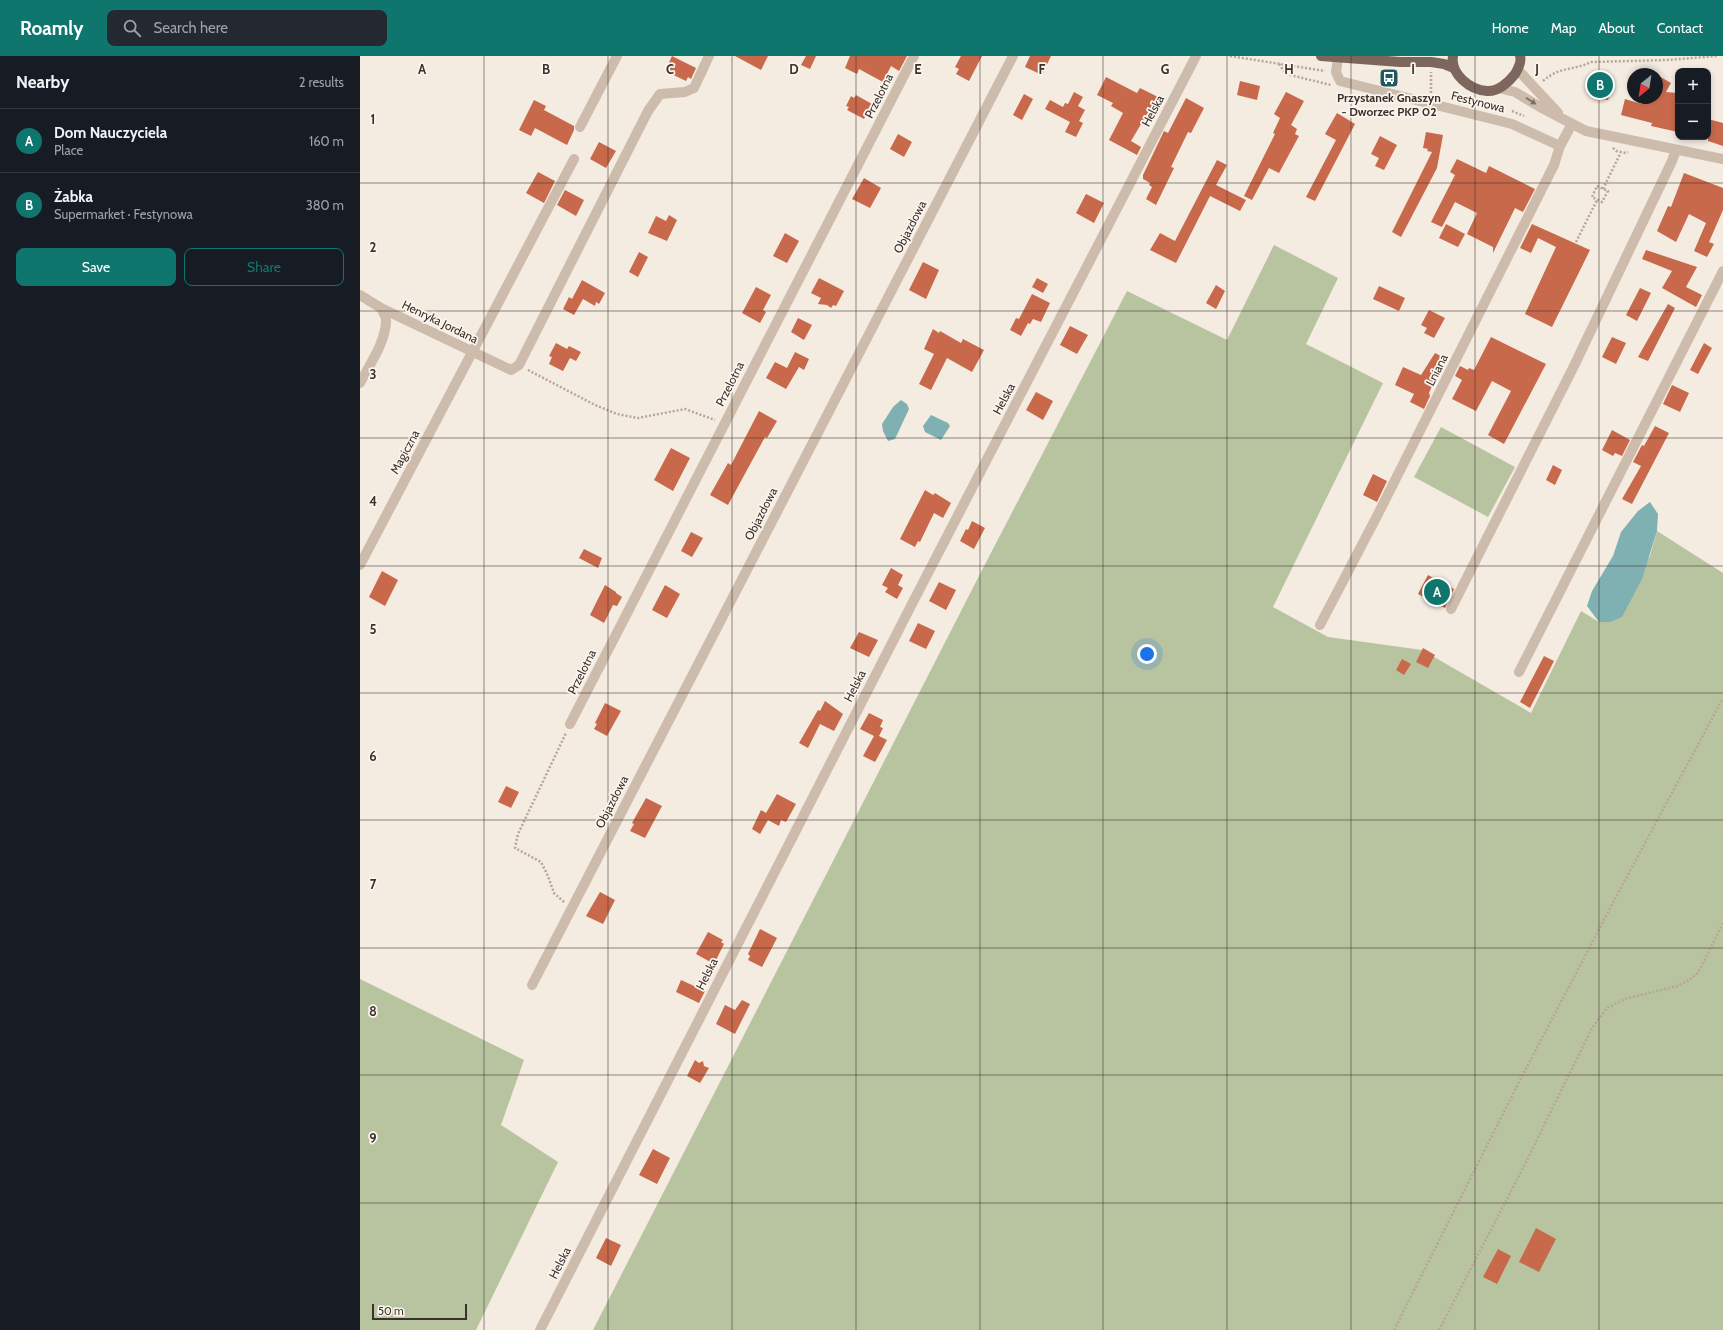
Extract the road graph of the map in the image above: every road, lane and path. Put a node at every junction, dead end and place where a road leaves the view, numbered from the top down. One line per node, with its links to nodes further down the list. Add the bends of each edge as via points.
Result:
1 (617, 56): 21 (street)
2 (708, 56): 36 (street, via 694,88 685,92 660,94 648,111)
3 (914, 56): 38 (street, Przelotna)
4 (1012, 56): 45 (street, Objazdowa)
5 (1196, 56): 48 (street, Helska)
6 (1230, 56): 13 (path)
7 (1321, 56): 11 (main road)
8 (1453, 56): 14 (main road)
9 (1716, 56): 17 (path, via 1591,62 1582,67 1564,68)
10 (1523, 57): 15 (main road)
11 (1338, 58): 12 (main road); 22 (street, Festynowa, via 1336,72 1340,81 1512,124)
12 (1431, 62): 14 (main road); 18 (path)
13 (1279, 64)
14 (1454, 68): 16 (main road, via 1467,84 1487,91)
15 (1518, 70): 16 (main road); 17 (street, Festynowa)
16 (1498, 88): 19 (street, Festynowa, one-way to 19, via 1515,92)
17 (1534, 89): 19 (street, Festynowa)
18 (1431, 94)
19 (1562, 117): 20 (street, Festynowa)
20 (1572, 124): 22 (street, Lniana); 24 (street, Festynowa, via 1586,131)
21 (580, 127)
22 (1560, 146): 41 (street, Lniana, via 1554,165 1525,224)
23 (1612, 148): 25 (path)
24 (1676, 150): 28 (street, Festynowa); 40 (street, via 1573,368)
25 (1621, 152): 26 (path); 29 (path)
26 (1628, 152)
27 (574, 159): 35 (street, Magiczna)
28 (1723, 159)
29 (1603, 189): 30 (path, via 1608,191 1602,202); 30 (path, via 1597,186 1592,197)
30 (1597, 200): 31 (path)
31 (1576, 242)
32 (1723, 271): 42 (street)
33 (360, 295): 34 (street, Henryka Jordana)
34 (381, 308): 35 (street, Henryka Jordana); 37 (street, via 387,321 380,345)
35 (473, 352): 36 (street, Henryka Jordana); 39 (street, Magiczna)
36 (515, 367): 38 (path, via 617,414 638,418 685,409)
37 (360, 382)
38 (725, 424): 44 (street, Przelotna)
39 (360, 565)
40 (1451, 609)
41 (1320, 626)
42 (1519, 672)
43 (1723, 698): 49 (path, via 1521,1078)
44 (570, 724): 45 (path, via 518,834 515,848 541,862 554,893)
45 (572, 908): 47 (street, Objazdowa)
46 (1723, 923): 50 (path, via 1698,973 1677,986 1625,1000 1607,1008 1592,1028)
47 (532, 985)
48 (540, 1330)
49 (1394, 1330)
50 (1439, 1330)

